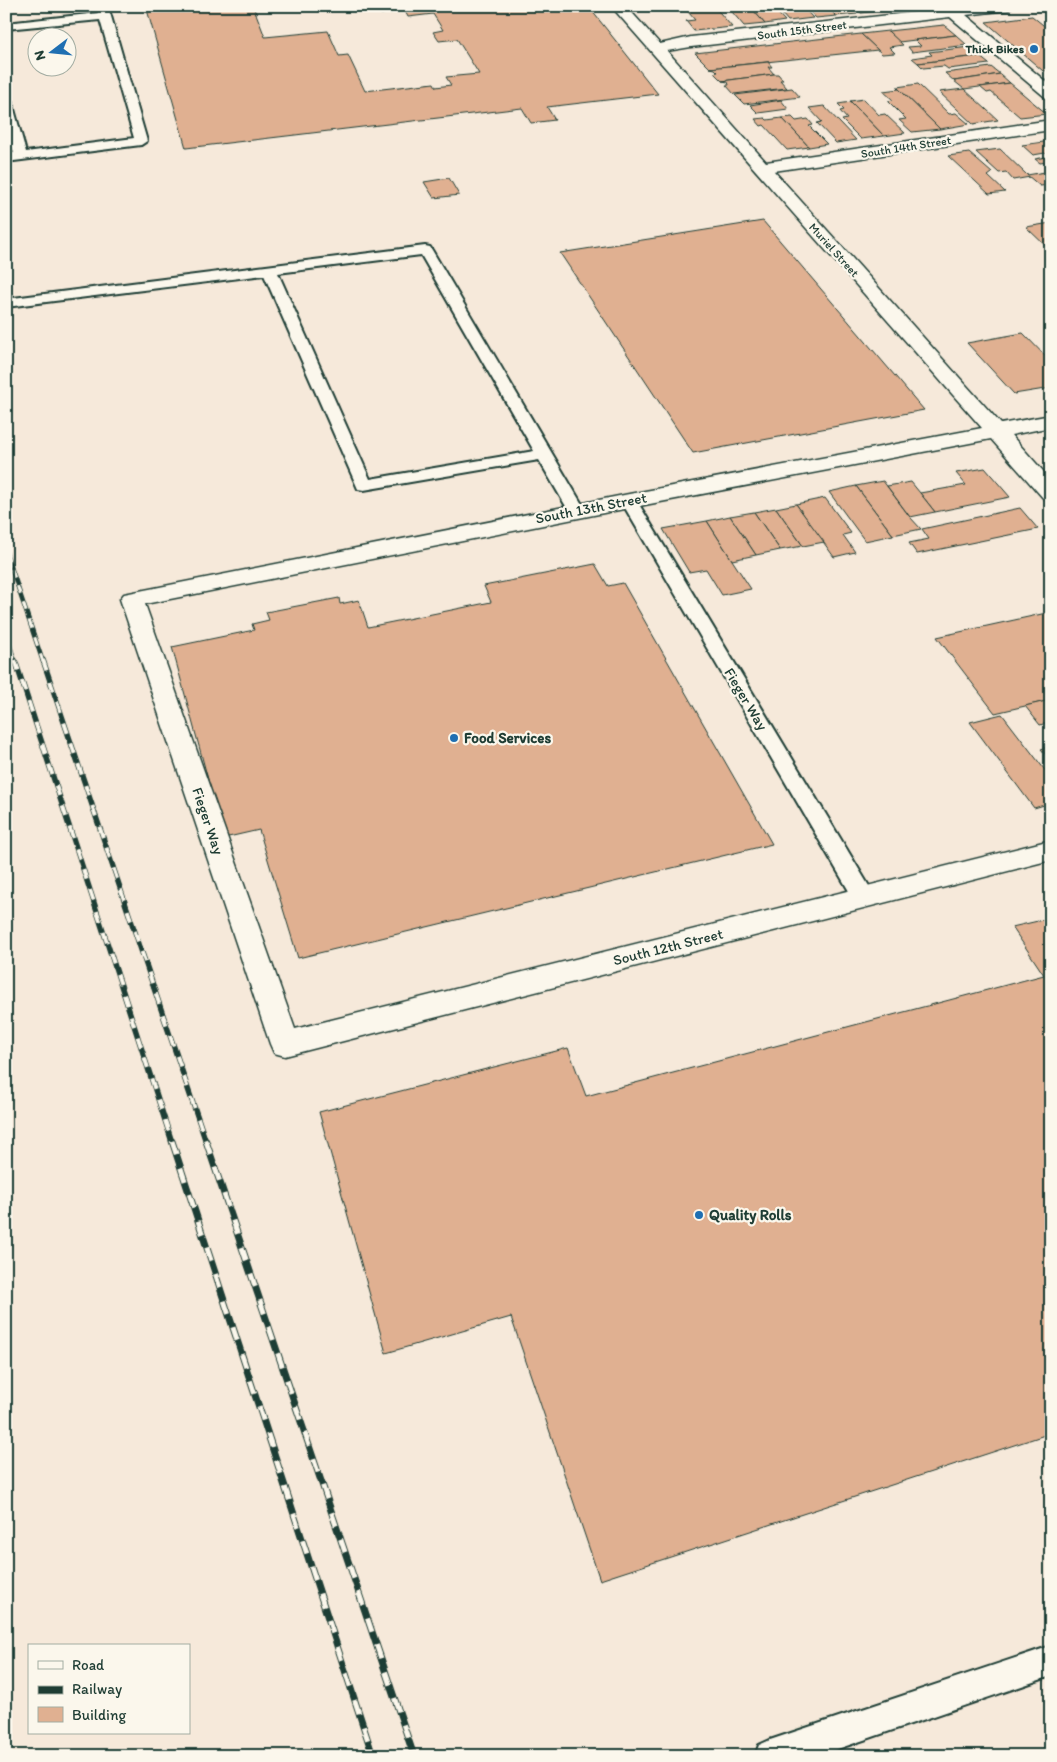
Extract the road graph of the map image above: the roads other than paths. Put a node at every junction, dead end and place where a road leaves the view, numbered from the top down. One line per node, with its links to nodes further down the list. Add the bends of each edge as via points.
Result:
1 (618, 6): 6 (street, Muriel Street)
2 (1008, 6): 4 (street, South 15th Street)
3 (103, 11): 5 (lane); 10 (lane, via 141,141)
4 (942, 11): 6 (street, South 15th Street); 7 (street)
5 (6, 26)
6 (655, 49): 12 (street, Muriel Street)
7 (1051, 94)
8 (6, 102): 10 (lane)
9 (1051, 125): 12 (street, South 14th Street)
10 (21, 156): 11 (lane)
11 (6, 158)
12 (762, 168): 16 (street, Muriel Street)
13 (269, 270): 14 (lane); 17 (lane, via 425,250); 17 (lane, via 364,485)
14 (8, 300)
15 (1051, 421): 16 (street, South 13th Street)
16 (997, 432): 18 (street, Muriel Street); 19 (street, South 13th Street)
17 (545, 454): 20 (lane)
18 (1051, 493)
19 (629, 501): 20 (street, South 13th Street); 23 (lane, Fieger Way)
20 (577, 511): 21 (street, South 13th Street)
21 (132, 599): 24 (street, Fieger Way)
22 (1051, 850): 23 (street, South 12th Street)
23 (864, 897): 24 (street, South 12th Street)
24 (285, 1044)
25 (1051, 1661): 26 (lane)
26 (770, 1756)

